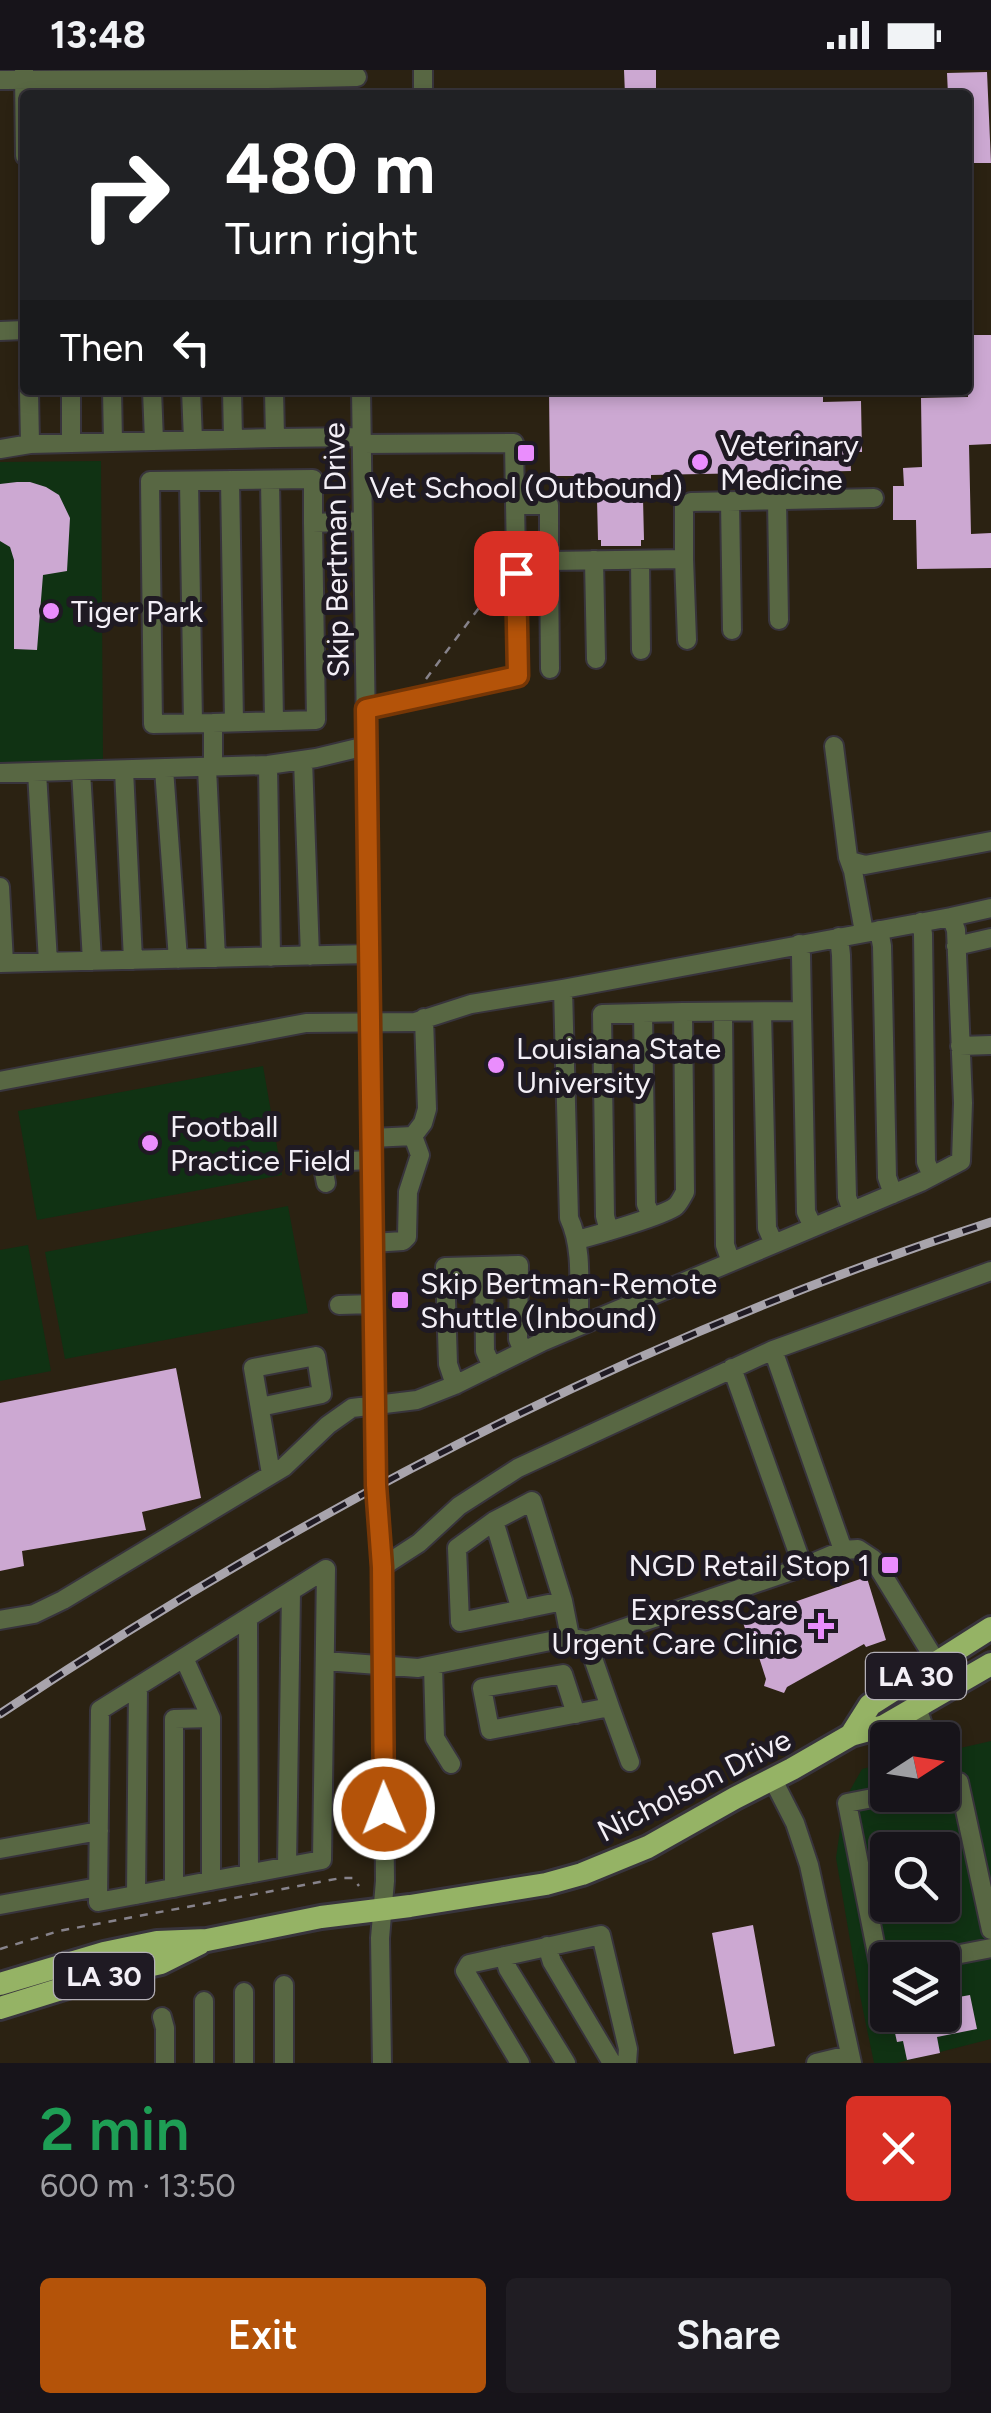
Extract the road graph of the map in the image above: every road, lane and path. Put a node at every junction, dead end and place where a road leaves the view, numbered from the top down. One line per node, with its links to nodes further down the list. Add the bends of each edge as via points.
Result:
1 (24, 75): 2 (street); 3 (street)
2 (0, 80)
3 (65, 81): 4 (street)
4 (106, 81): 5 (street)
5 (147, 81): 6 (street)
6 (186, 81): 8 (street)
7 (357, 81): 9 (street)
8 (225, 82): 9 (street)
9 (267, 87)
10 (29, 395): 25 (street)
11 (71, 395): 24 (street)
12 (112, 395): 23 (street)
13 (152, 395): 20 (street)
14 (192, 395): 21 (street)
15 (232, 395): 19 (street)
16 (274, 395): 18 (street)
17 (361, 395): 22 (street, Skip Bertman Drive)
18 (276, 438): 19 (street); 22 (street)
19 (234, 439): 21 (street)
20 (154, 440): 21 (street); 23 (street)
21 (193, 440)
22 (362, 440): 33 (street, via 514,443); 34 (street, Skip Bertman Drive)
23 (112, 442): 24 (street)
24 (71, 443): 25 (street)
25 (30, 444): 26 (street)
26 (0, 449)
27 (230, 480): 28 (street); 29 (street); 50 (street)
28 (270, 480): 35 (street, via 313,480); 49 (street)
29 (188, 481): 51 (street); 51 (street, via 150,482 153,724)
30 (874, 498): 31 (street)
31 (777, 500): 32 (street); 41 (street)
32 (730, 501): 36 (street, via 684,507); 42 (street)
33 (515, 505): 39 (street, via 548,505); 48 (street, via 518,676)
34 (363, 522): 35 (street); 48 (street, Skip Bertman Drive)
35 (313, 523): 49 (street, via 316,720)
36 (684, 559): 38 (street); 43 (street)
37 (594, 560): 38 (street); 39 (street); 45 (street)
38 (640, 560): 44 (street)
39 (549, 562): 46 (street)
40 (506, 571): 47 (path)
41 (779, 620)
42 (732, 630)
43 (687, 640)
44 (641, 650)
45 (596, 659)
46 (550, 669)
47 (425, 680)
48 (366, 709): 53 (street, Skip Bertman Drive)
49 (274, 721): 50 (street)
50 (234, 722): 52 (street)
51 (193, 723): 52 (street)
52 (214, 723): 57 (street)
53 (366, 746): 55 (street); 74 (street, Skip Bertman Drive)
54 (834, 746): 64 (street)
55 (303, 760): 56 (street); 75 (street)
56 (268, 765): 57 (street); 76 (street)
57 (210, 768): 58 (street); 77 (street)
58 (164, 769): 59 (street); 78 (street)
59 (124, 770): 60 (street); 79 (street)
60 (81, 771): 61 (street); 80 (street)
61 (38, 772): 62 (street); 81 (street)
62 (0, 774)
63 (991, 842): 64 (street)
64 (852, 867): 69 (street)
65 (0, 887): 82 (street)
66 (991, 908): 67 (street)
67 (951, 916): 68 (street); 73 (street)
68 (921, 922): 69 (street); 97 (street, via 926,1162)
69 (872, 931): 70 (street); 99 (street, via 882,946 887,1177)
70 (839, 937): 72 (street); 100 (street)
71 (991, 938): 73 (street)
72 (799, 944): 83 (street); 84 (street)
73 (956, 946): 92 (street)
74 (369, 954): 75 (street); 90 (street, Skip Bertman Drive)
75 (310, 956): 76 (street)
76 (270, 957): 77 (street)
77 (216, 958): 78 (street)
78 (178, 959): 79 (street)
79 (134, 960): 80 (street)
80 (92, 961): 81 (street)
81 (48, 962): 82 (street)
82 (2, 963)
83 (564, 989): 89 (street); 104 (street, via 568,1218)
84 (802, 1011): 87 (street); 102 (street, via 806,1212)
85 (683, 1012): 86 (street); 88 (street); 101 (street, via 686,1192 675,1208)
86 (723, 1012): 87 (street); 107 (street, via 725,1245)
87 (762, 1012): 106 (street, via 767,1228)
88 (642, 1013): 101 (street); 103 (street, via 602,1014)
89 (424, 1018): 90 (street); 94 (street, via 426,1109)
90 (370, 1022): 93 (street, via 306,1024); 95 (street, Skip Bertman Drive)
91 (991, 1045): 92 (street)
92 (960, 1046): 97 (street, via 960,1160)
93 (0, 1081)
94 (413, 1136): 95 (street); 105 (street, via 420,1156 408,1192 407,1237)
95 (372, 1138): 96 (street, Skip Bertman Drive)
96 (372, 1160): 98 (street, via 322,1162); 105 (street, Skip Bertman Drive)
97 (932, 1176): 99 (street)
98 (326, 1183)
99 (894, 1194): 100 (street)
100 (852, 1211): 102 (street)
101 (651, 1216): 103 (street)
102 (813, 1228): 106 (street)
103 (609, 1231): 104 (street)
104 (576, 1240): 112 (street)
105 (373, 1242): 110 (street, Skip Bertman Drive)
106 (774, 1244): 107 (street)
107 (732, 1262): 112 (street)
108 (484, 1266): 114 (street, via 520,1265); 115 (street, via 485,1351); 117 (street, via 445,1267 448,1364)
109 (991, 1270): 113 (street, via 876,1321)
110 (374, 1304): 111 (street); 118 (street, Skip Bertman Drive)
111 (339, 1305)
112 (579, 1326): 114 (street)
113 (772, 1350): 116 (street); 124 (street)
114 (523, 1352): 115 (street)
115 (492, 1367): 117 (street)
116 (732, 1368): 120 (street); 126 (street)
117 (455, 1385): 118 (street)
118 (376, 1406): 121 (street, via 352,1408); 125 (street, Skip Bertman Drive)
119 (260, 1407): 121 (street)
120 (518, 1468): 122 (street); 125 (street)
121 (272, 1474): 131 (street, via 62,1600)
122 (532, 1501): 123 (street); 128 (street)
123 (494, 1521): 129 (street); 129 (street, via 457,1548 460,1622)
124 (842, 1550): 126 (street); 136 (street, via 873,1559)
125 (382, 1567): 138 (street, Skip Bertman Drive)
126 (803, 1567): 133 (street)
127 (292, 1591): 130 (street); 135 (street, via 326,1569); 154 (street)
128 (564, 1601): 129 (street); 133 (street)
129 (521, 1610)
130 (248, 1618): 134 (street); 155 (street)
131 (0, 1620)
132 (991, 1628): 136 (main road, Nicholson Drive / LA 30)
133 (578, 1639): 139 (street); 141 (street)
134 (184, 1658): 140 (street); 144 (street)
135 (325, 1661): 138 (street); 154 (street, via 322,1860)
136 (937, 1663): 146 (main road, Nicholson Drive / LA 30, via 870,1705)
137 (991, 1664): 142 (main road, Nicholson Drive / LA 30)
138 (382, 1666): 139 (street); 162 (street, Skip Bertman Drive)
139 (434, 1666): 148 (street, via 435,1738)
140 (138, 1687): 152 (street, via 100,1710); 160 (street)
141 (610, 1707): 143 (street); 147 (street)
142 (917, 1707): 145 (street); 146 (main road, Nicholson Drive / LA 30)
143 (576, 1714): 143 (street, via 490,1730 482,1688 562,1674)
144 (211, 1718): 156 (street); 159 (street, via 174,1718)
145 (922, 1722)
146 (851, 1735): 149 (main road, Nicholson Drive / LA 30)
147 (630, 1762)
148 (451, 1764)
149 (773, 1780): 162 (main road, Nicholson Drive / LA 30, via 648,1848 582,1874); 177 (street, via 808,1865)
150 (960, 1787): 163 (street)
151 (870, 1799): 165 (street, via 847,1803)
152 (99, 1831): 153 (street); 158 (street)
153 (0, 1849)
154 (287, 1866): 155 (street)
155 (249, 1874): 156 (street)
156 (211, 1881): 159 (street)
157 (359, 1886): 167 (path, via 341,1878)
158 (98, 1887): 160 (street, via 98,1902); 161 (street)
159 (174, 1888): 160 (street)
160 (136, 1895)
161 (0, 1905)
162 (383, 1910): 164 (main road, Nicholson Drive / LA 30); 182 (street, Skip Bertman Drive)
163 (991, 1930)
164 (206, 1940): 171 (main road, Nicholson Drive / LA 30, via 157,1942); 175 (main road, Nicholson Drive / LA 30, via 161,1962)
165 (875, 1942)
166 (547, 1946): 170 (street); 185 (street); 186 (street, via 600,1935)
167 (0, 1948)
168 (991, 1948): 169 (street)
169 (960, 1954)
170 (504, 1956): 183 (street, via 468,1964 465,1971); 184 (street)
171 (0, 1984)
172 (284, 1985): 181 (street)
173 (244, 1992): 180 (street)
174 (204, 2002): 179 (street)
175 (0, 2008)
176 (162, 2016): 178 (street)
177 (850, 2059): 187 (street)
178 (165, 2063)
179 (204, 2063)
180 (244, 2063)
181 (284, 2063)
182 (382, 2063)
183 (520, 2063)
184 (566, 2063)
185 (612, 2063)
186 (627, 2063)
187 (816, 2063)

